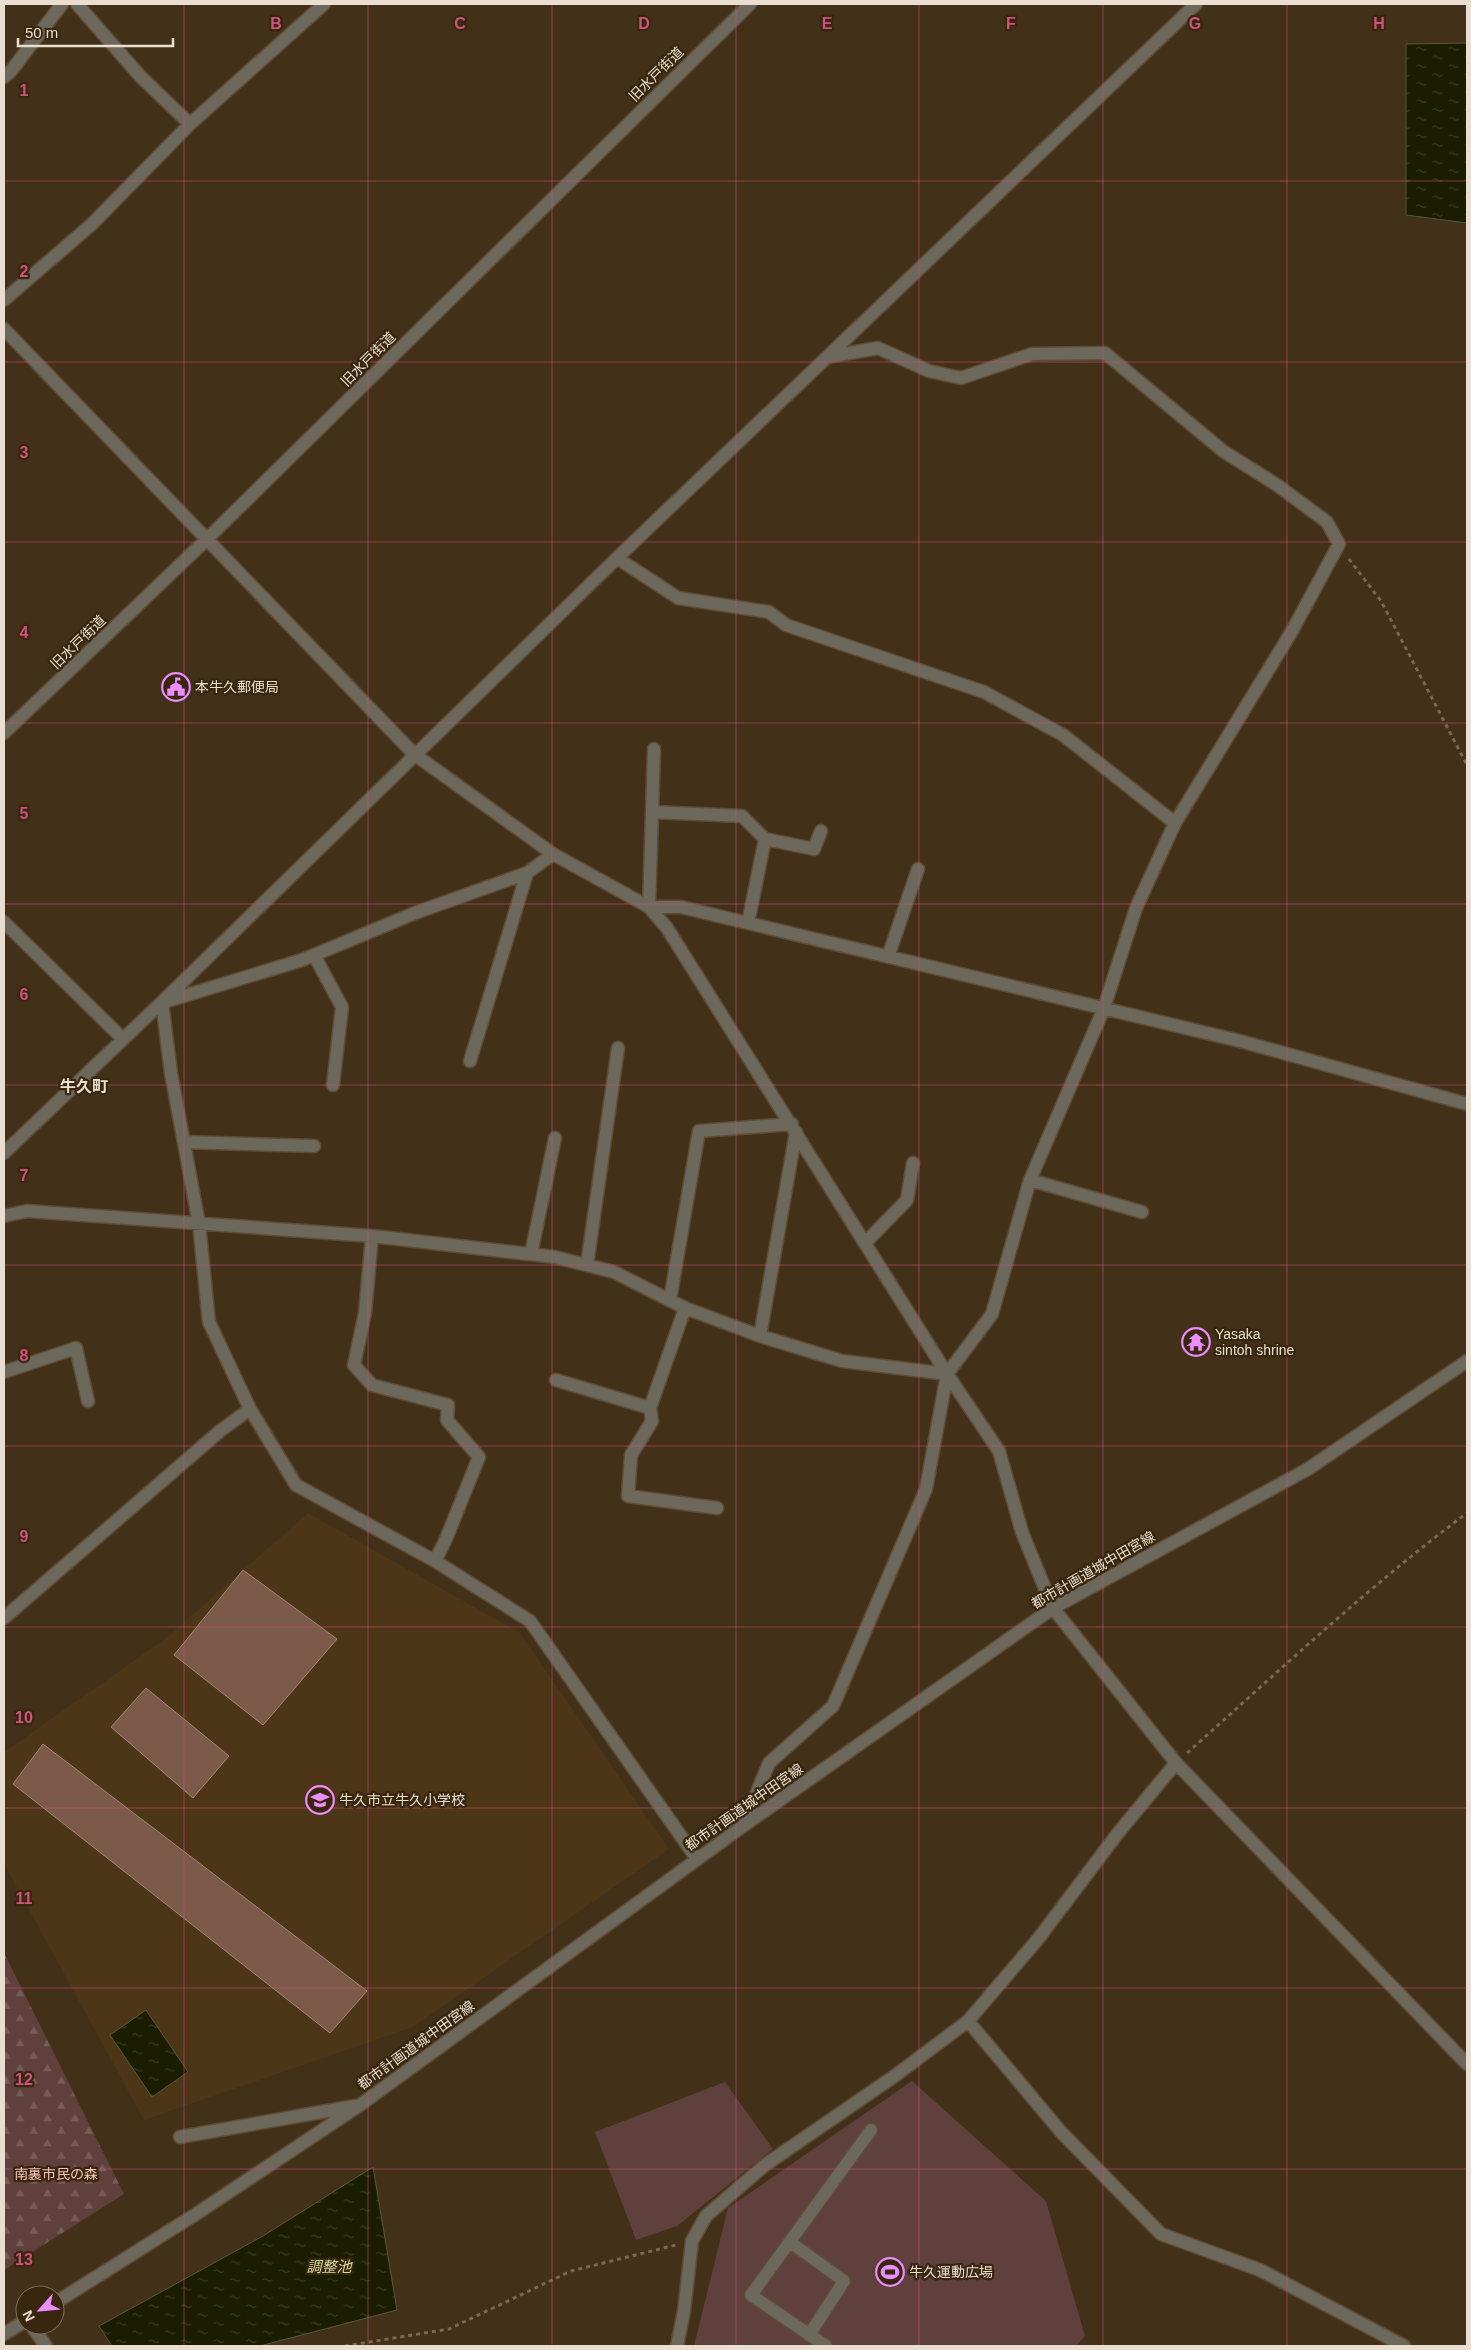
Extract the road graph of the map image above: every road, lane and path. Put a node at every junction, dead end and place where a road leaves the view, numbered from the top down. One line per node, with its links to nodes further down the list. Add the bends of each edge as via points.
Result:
1 (62, 4): 6 (street)
2 (77, 4): 7 (street, via 140,76)
3 (324, 4): 7 (street)
4 (750, 4): 11 (street, 旧水戸街道)
5 (1196, 4): 10 (street)
6 (4, 77)
7 (190, 124): 8 (street, via 92,224)
8 (4, 300)
9 (4, 329): 11 (street)
10 (827, 357): 12 (street, via 878,348 929,371 961,378 1032,354 1105,353 1223,451 1327,522); 13 (street)
11 (206, 540): 14 (street, 旧水戸街道); 16 (street)
12 (1338, 544): 17 (path, via 1381,601); 19 (street, via 1292,631)
13 (618, 558): 16 (street); 19 (street, via 678,598 769,612 786,625 984,692 1063,735)
14 (4, 733)
15 (654, 749): 18 (street)
16 (414, 754): 22 (street); 30 (street)
17 (1467, 765)
18 (652, 812): 21 (street, via 742,816); 25 (street)
19 (1175, 823): 31 (street, via 1136,908)
20 (821, 831): 21 (street, via 814,849)
21 (765, 839): 27 (street)
22 (553, 854): 24 (street); 25 (street)
23 (918, 869): 29 (street)
24 (527, 873): 28 (street, via 416,913); 34 (street)
25 (649, 907): 27 (street, via 680,907); 37 (street, via 667,928)
26 (4, 922): 32 (street)
27 (748, 923): 29 (street)
28 (314, 955): 30 (street); 35 (street, via 342,1007)
29 (888, 957): 31 (street)
30 (162, 1002): 32 (street); 39 (street)
31 (1104, 1008): 36 (street, via 1240,1041); 43 (street)
32 (123, 1039): 41 (street)
33 (618, 1048): 50 (street)
34 (470, 1061)
35 (333, 1085)
36 (1467, 1104)
37 (794, 1128): 48 (street); 51 (street, via 699,1131); 53 (street)
38 (555, 1138): 49 (street)
39 (184, 1142): 40 (street); 46 (street)
40 (314, 1146)
41 (4, 1153)
42 (914, 1163): 48 (street, via 907,1200)
43 (1030, 1180): 44 (street); 56 (street, via 992,1314)
44 (1142, 1212)
45 (4, 1216): 46 (street, via 27,1211)
46 (199, 1224): 47 (street); 60 (street, via 209,1322)
47 (372, 1236): 49 (street); 63 (street, via 365,1313 354,1365 372,1385 448,1405 447,1420 478,1457)
48 (865, 1243): 56 (street)
49 (531, 1254): 50 (street)
50 (587, 1265): 51 (street, via 614,1272)
51 (670, 1300): 52 (street)
52 (685, 1308): 53 (street); 59 (street)
53 (760, 1336): 56 (street, via 842,1361)
54 (1467, 1361): 64 (street, 都市計画道城中田宮線, via 1308,1469)
55 (4, 1372): 58 (street, via 76,1348)
56 (947, 1374): 64 (street, via 999,1452 1022,1532); 67 (street, via 926,1489 834,1706 769,1763)
57 (556, 1380): 59 (street)
58 (88, 1402)
59 (650, 1408): 61 (street, via 652,1421 631,1455 628,1496)
60 (250, 1409): 63 (street, via 296,1485); 65 (street, via 220,1431)
61 (717, 1508)
62 (1467, 1513): 66 (path, via 1425,1544 1322,1632)
63 (435, 1561): 68 (street, via 530,1621)
64 (1053, 1608): 66 (street); 67 (street, 都市計画道城中田宮線)
65 (4, 1618)
66 (1176, 1763): 69 (street, via 1038,1939); 70 (street)
67 (743, 1826): 68 (street, 都市計画道城中田宮線)
68 (697, 1859): 71 (street, 都市計画道城中田宮線)
69 (968, 2021): 74 (street, via 765,2165 706,2216); 85 (street, via 1061,2132 1161,2234 1260,2270)
70 (1467, 2064)
71 (360, 2105): 73 (street); 76 (street, 都市計画道城中田宮線)
72 (872, 2130): 75 (street)
73 (180, 2137)
74 (692, 2241): 82 (path, via 571,2271 449,2329); 83 (street)
75 (790, 2242): 80 (street, via 844,2281); 80 (street, via 750,2295)
76 (65, 2296)
77 (15, 2327): 78 (street)
78 (4, 2334)
79 (38, 2335): 81 (street)
80 (809, 2335): 84 (street)
81 (46, 2346)
82 (344, 2346)
83 (677, 2346)
84 (826, 2346)
85 (1404, 2346)

